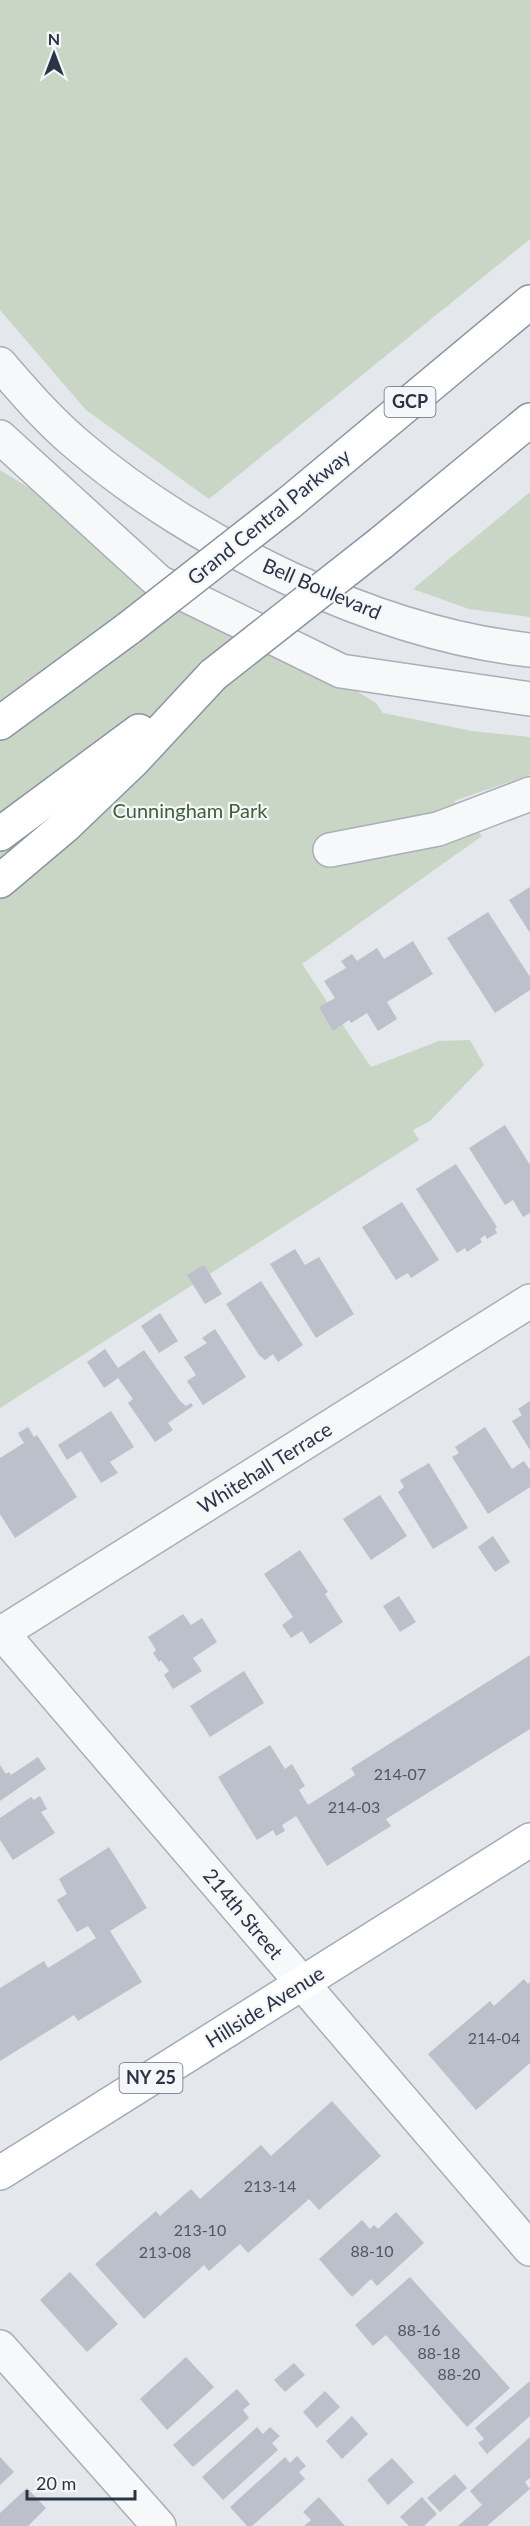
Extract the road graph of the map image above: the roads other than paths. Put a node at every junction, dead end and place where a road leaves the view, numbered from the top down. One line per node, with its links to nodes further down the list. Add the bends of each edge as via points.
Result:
1 (530, 302): 5 (main road, Grand Central Parkway / GCP, bridge, via 289,503)
2 (0, 364): 6 (street, Bell Boulevard, via 78,446 164,509 221,544 276,572 384,615 443,633)
3 (530, 420): 7 (main road, bridge)
4 (0, 437): 8 (street, via 159,582 341,671)
5 (129, 628): 9 (main road); 10 (main road, Grand Central Parkway / GCP)
6 (530, 651)
7 (213, 675): 12 (main road); 14 (main road, via 134,760)
8 (530, 699)
9 (0, 701)
10 (0, 723)
11 (530, 794): 13 (street, via 438,829)
12 (0, 834)
13 (330, 850)
14 (0, 882)
15 (530, 1301): 16 (street, Whitehall Terrace)
16 (1, 1634): 18 (street, 214th Street)
17 (530, 1840): 18 (main road, Hillside Avenue / NY 25)
18 (303, 1983): 19 (main road, Hillside Avenue / NY 25); 20 (street, 214th Street)
19 (0, 2173)
20 (530, 2249)
21 (0, 2347): 22 (street)
22 (159, 2526)

